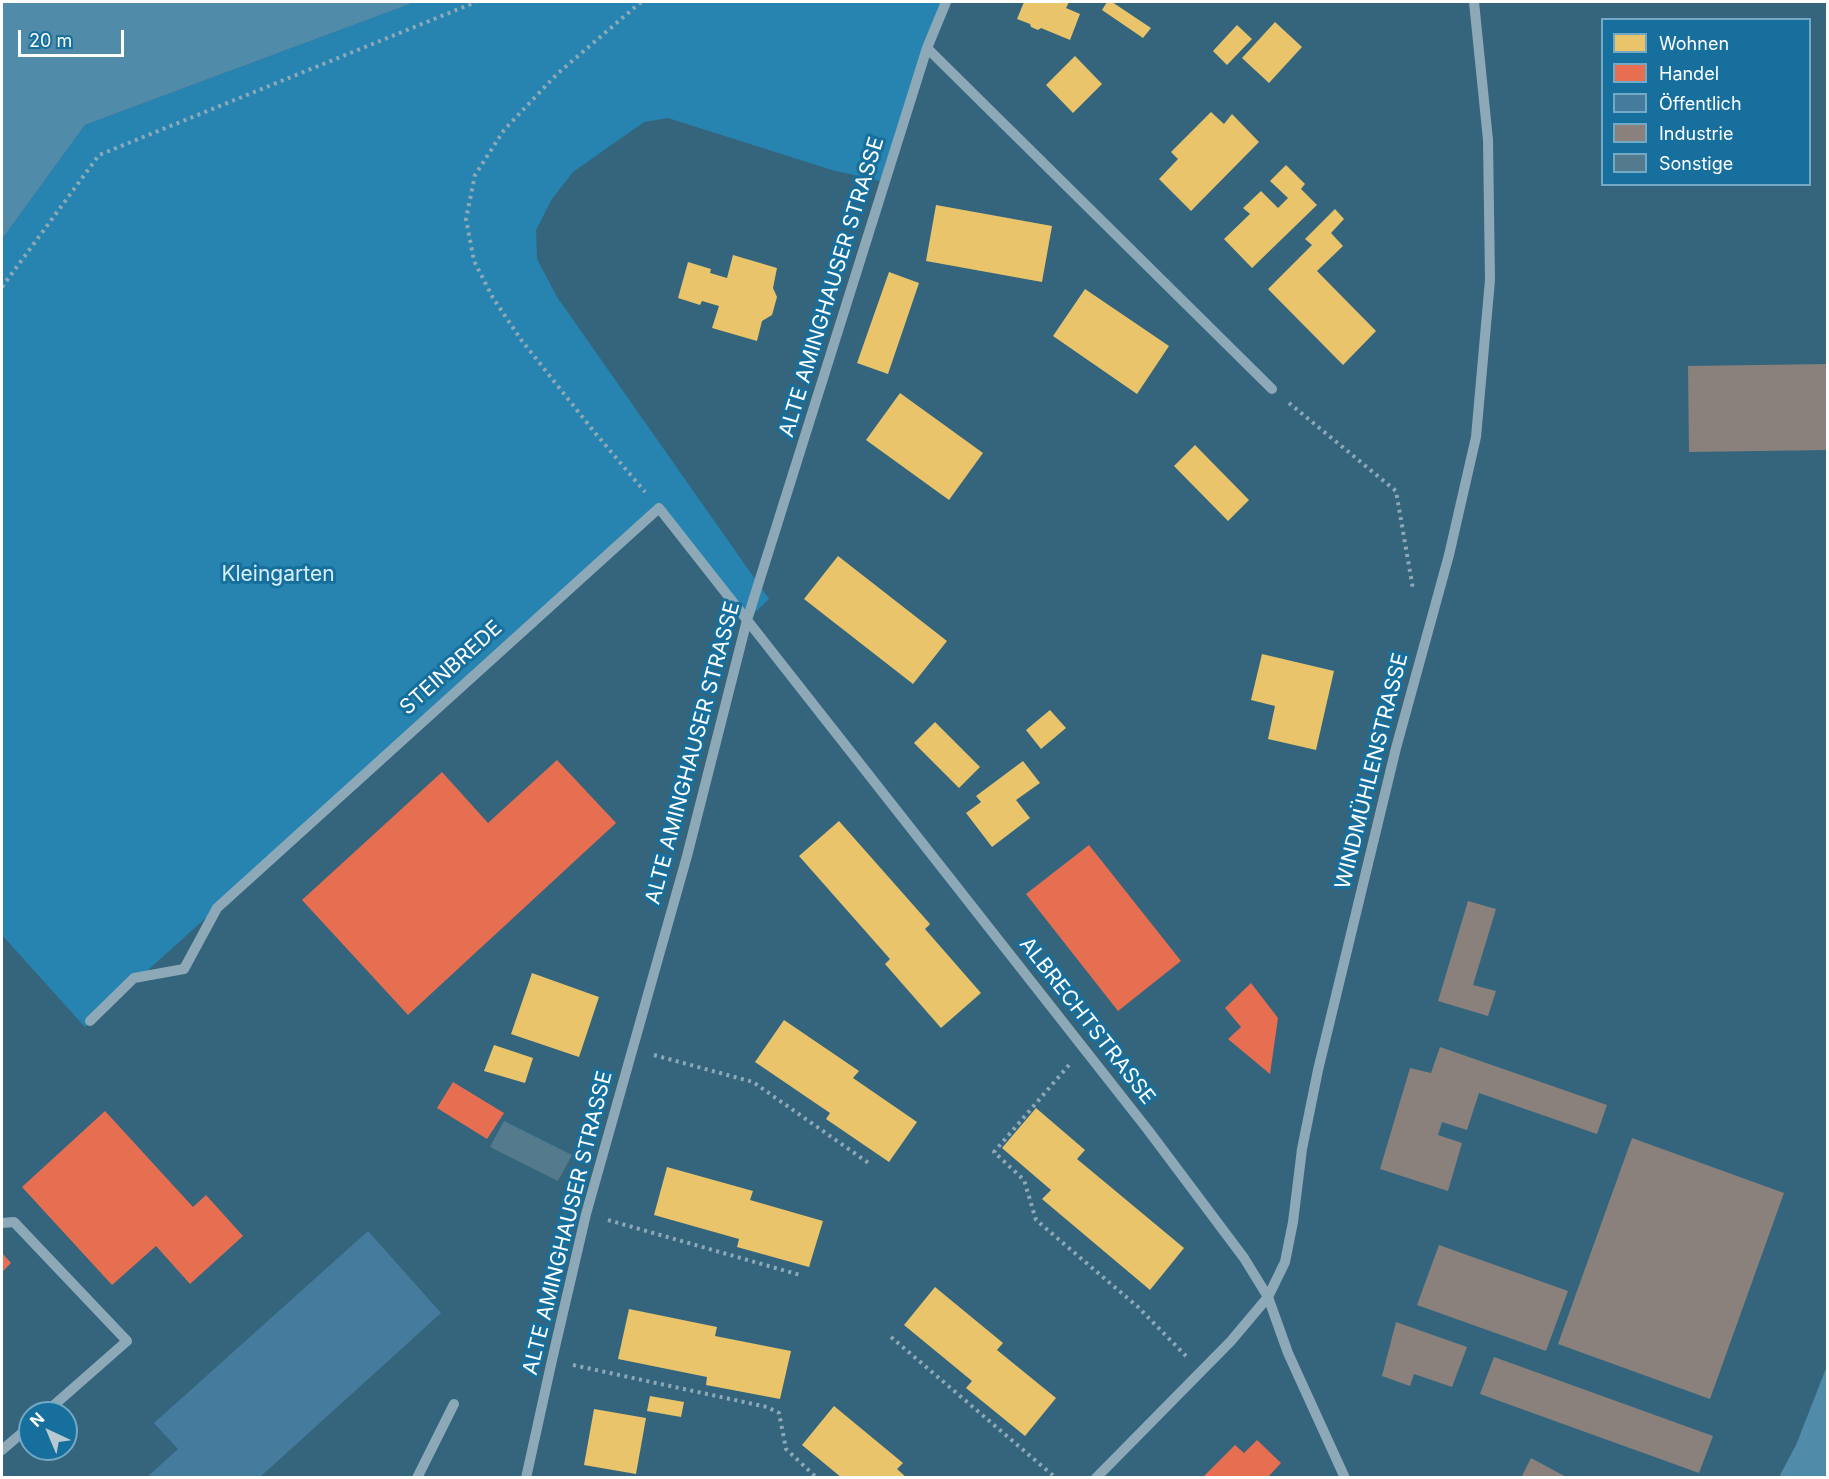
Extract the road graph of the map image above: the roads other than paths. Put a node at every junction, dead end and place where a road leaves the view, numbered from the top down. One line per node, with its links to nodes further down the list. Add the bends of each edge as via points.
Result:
1 (946, 2): 3 (street, ALTE AMINGHAUSER STRASSE)
2 (1474, 2): 8 (street, WINDMÜHLENSTRASSE, via 1488,140 1490,280 1476,437 1318,1070 1285,1262)
3 (927, 48): 4 (street); 5 (street, ALTE AMINGHAUSER STRASSE)
4 (1272, 389)
5 (747, 620): 6 (street, STEINBREDE, via 659,508 217,908 184,969 134,978); 8 (street, ALBRECHTSTRASSE, via 1087,1052 1244,1258); 14 (street, ALTE AMINGHAUSER STRASSE, via 687,856 586,1214)
6 (90, 1021)
7 (2, 1223): 9 (street, via 14,1222 127,1341)
8 (1268, 1297): 15 (street, WINDMÜHLENSTRASSE, via 1231,1341); 16 (street, ALBRECHTSTRASSE, via 1288,1353)
9 (59, 1401)
10 (454, 1404): 13 (street)
11 (18, 1436): 12 (street)
12 (2, 1450)
13 (417, 1478)
14 (526, 1478)
15 (1096, 1478)
16 (1345, 1478)

